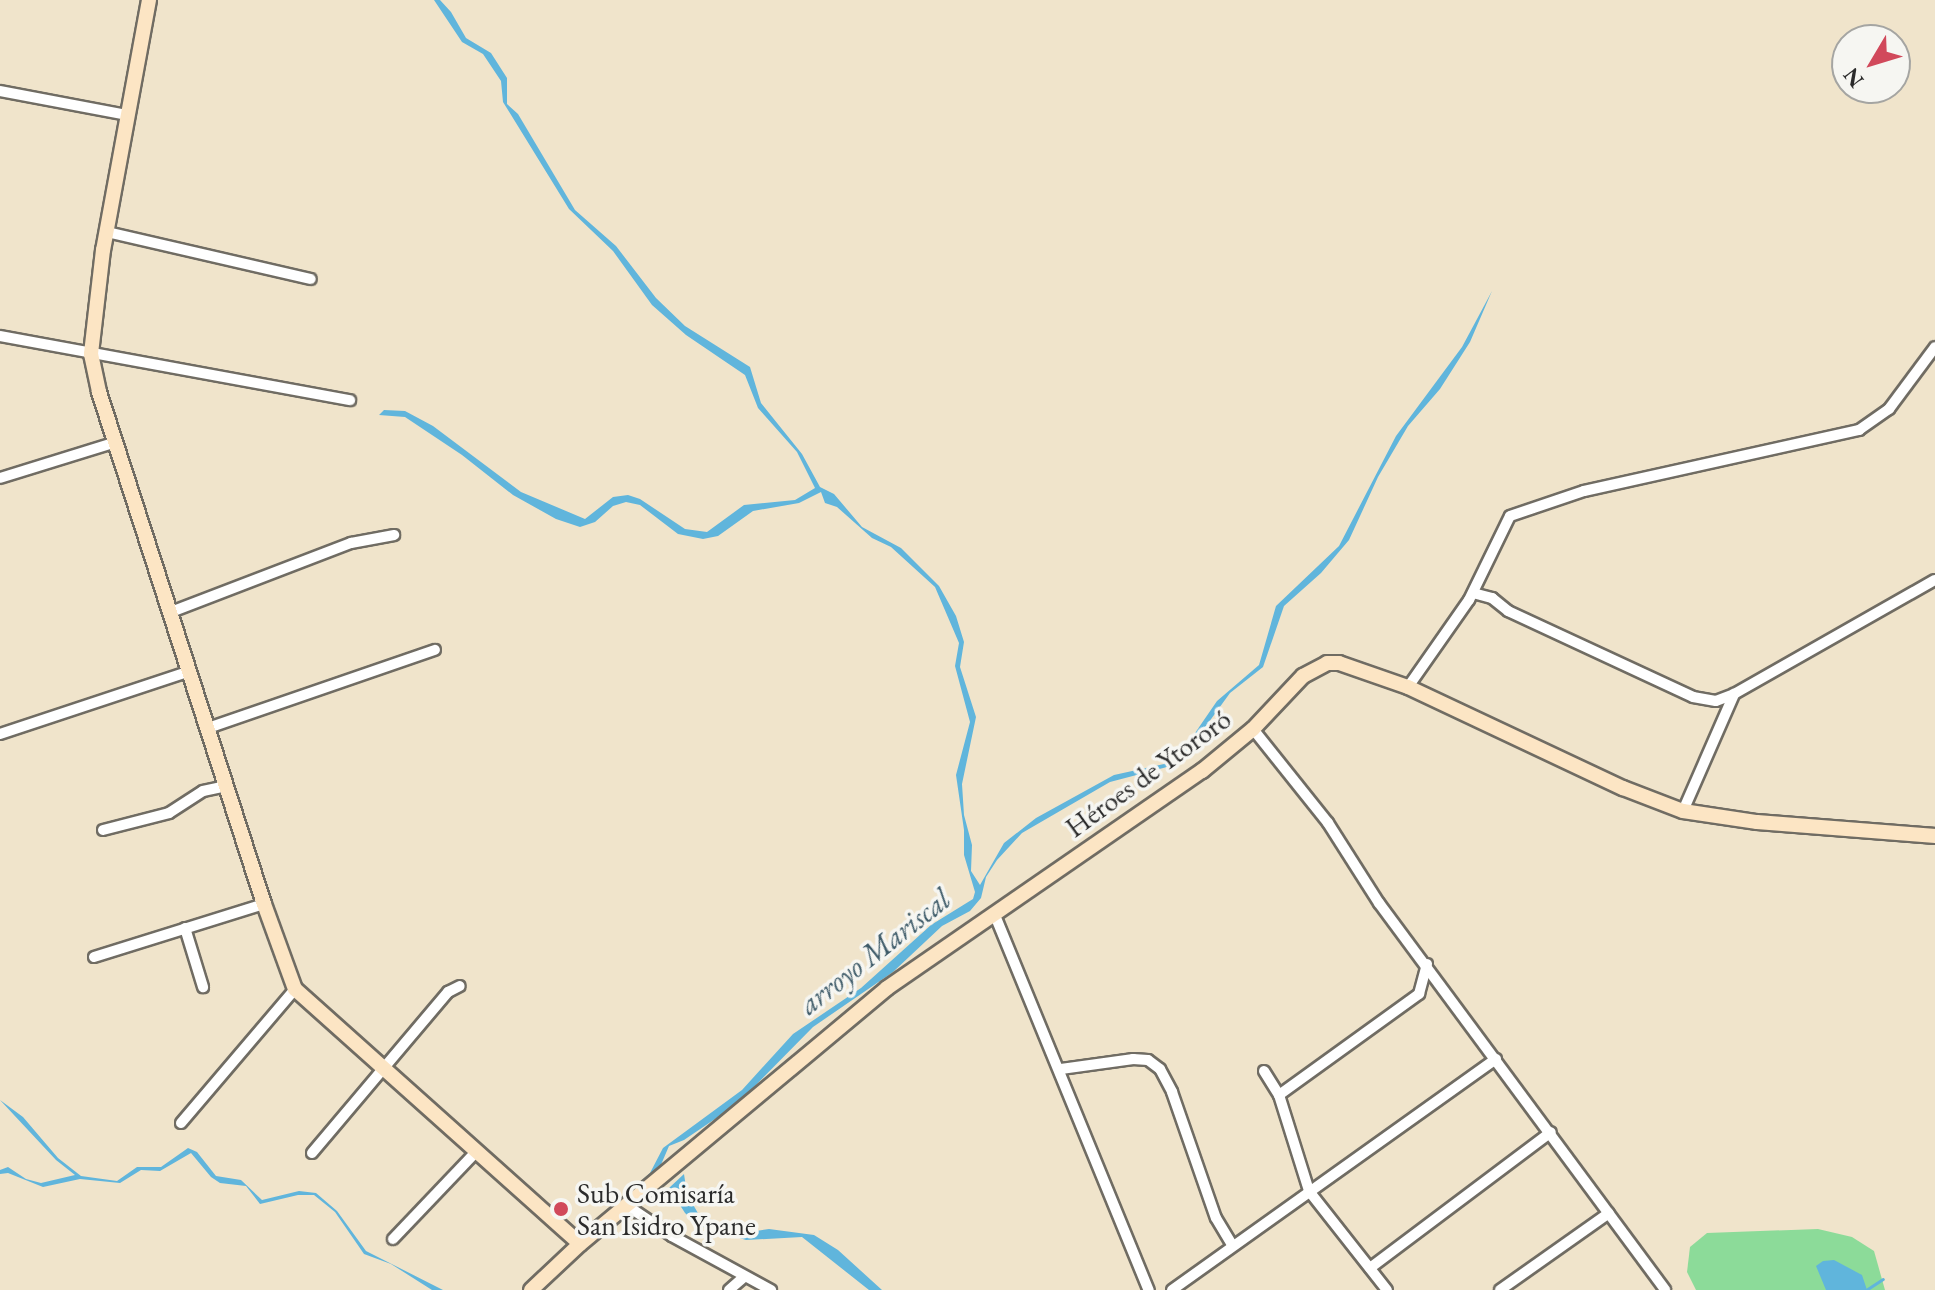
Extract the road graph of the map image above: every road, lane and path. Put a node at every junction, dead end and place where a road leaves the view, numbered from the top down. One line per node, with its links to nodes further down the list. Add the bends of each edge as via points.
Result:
1 (149, 0): 3 (main road)
2 (0, 91): 3 (street)
3 (127, 115): 4 (main road)
4 (107, 232): 5 (street); 8 (main road)
5 (311, 279)
6 (0, 336): 8 (street)
7 (1934, 350): 14 (street, via 1889,409 1859,430 1584,491 1510,516)
8 (91, 354): 9 (street); 10 (main road)
9 (350, 400)
10 (116, 442): 11 (street); 15 (main road)
11 (0, 478)
12 (394, 535): 15 (street, via 351,543)
13 (1935, 580): 19 (street)
14 (1473, 593): 18 (street); 19 (street, via 1693,697 1716,701)
15 (171, 612): 17 (main road)
16 (435, 650): 20 (street)
17 (188, 672): 20 (main road); 22 (street)
18 (1408, 687): 21 (main road, Héroes de Ytororó, via 1327,663 1292,686); 24 (main road, Héroes de Ytororó)
19 (1734, 694): 24 (street)
20 (208, 728): 23 (main road)
21 (1253, 729): 28 (main road, Héroes de Ytororó, via 1202,771); 31 (street, via 1328,823 1379,903)
22 (0, 734)
23 (226, 786): 25 (street, via 203,791 169,813); 27 (main road)
24 (1683, 811): 26 (main road, Héroes de Ytororó)
25 (103, 830)
26 (1935, 836)
27 (264, 904): 29 (street); 34 (main road)
28 (994, 913): 36 (street); 45 (main road, Héroes de Ytororó, via 887,988)
29 (185, 928): 30 (street); 33 (street)
30 (94, 957)
31 (1427, 964): 35 (street); 39 (street, via 1419,994)
32 (460, 986): 37 (street, via 448,992)
33 (203, 987)
34 (295, 989): 37 (main road); 40 (street)
35 (1496, 1059): 41 (street); 44 (street)
36 (1061, 1069): 49 (street, via 1133,1059 1148,1060 1160,1069 1216,1218); 56 (street)
37 (383, 1070): 42 (street); 43 (main road)
38 (1264, 1071): 39 (street)
39 (1279, 1095): 44 (street)
40 (181, 1123)
41 (1551, 1132): 46 (street); 50 (street)
42 (312, 1153)
43 (475, 1153): 47 (street); 48 (main road)
44 (1309, 1191): 49 (street); 50 (street)
45 (629, 1207): 48 (main road, Héroes de Ytororó); 51 (street)
46 (1609, 1213): 52 (street); 59 (street)
47 (393, 1239)
48 (580, 1244): 53 (main road, Héroes de Ytororó)
49 (1232, 1245): 57 (street)
50 (1370, 1268): 58 (street)
51 (744, 1277): 54 (street); 55 (street)
52 (1663, 1289)
53 (531, 1290)
54 (729, 1290)
55 (771, 1290)
56 (1149, 1290)
57 (1172, 1290)
58 (1387, 1290)
59 (1500, 1290)

